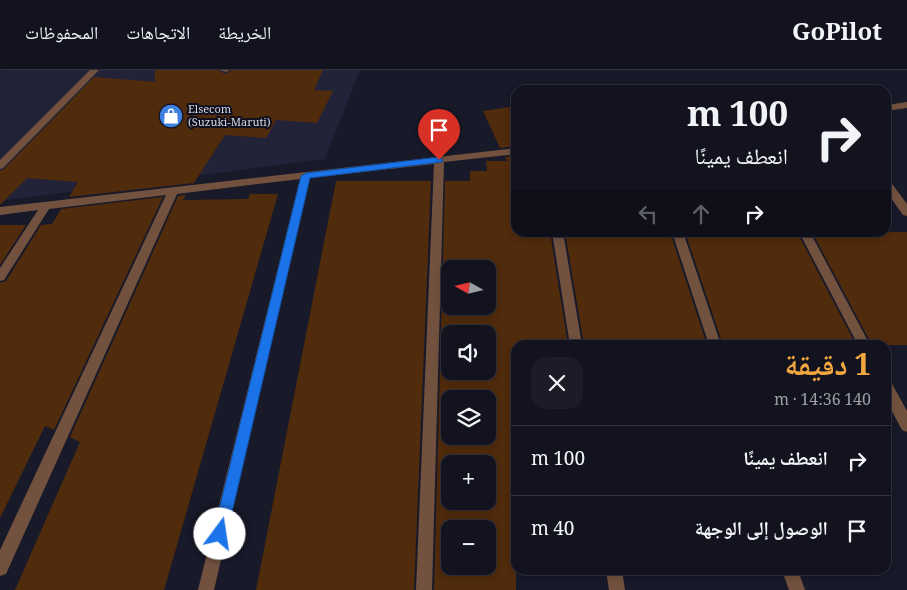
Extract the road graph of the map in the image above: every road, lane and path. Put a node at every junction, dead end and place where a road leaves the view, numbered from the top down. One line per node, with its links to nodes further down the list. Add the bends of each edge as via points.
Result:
1 (95, 70): 6 (street)
2 (906, 107): 3 (street)
3 (891, 108)
4 (511, 152): 5 (street)
5 (439, 160): 7 (street); 26 (street)
6 (0, 166)
7 (306, 176): 9 (street); 25 (street)
8 (891, 190): 12 (street)
9 (173, 191): 10 (street); 22 (street)
10 (46, 206): 11 (street); 16 (street)
11 (0, 211)
12 (907, 212)
13 (559, 237): 17 (street)
14 (679, 237): 18 (street)
15 (807, 237): 19 (street)
16 (0, 277)
17 (575, 340)
18 (713, 340)
19 (861, 340)
20 (891, 395): 21 (street)
21 (907, 425)
22 (0, 568)
23 (615, 575): 27 (street)
24 (792, 575): 28 (street)
25 (206, 590)
26 (424, 590)
27 (617, 590)
28 (797, 590)

